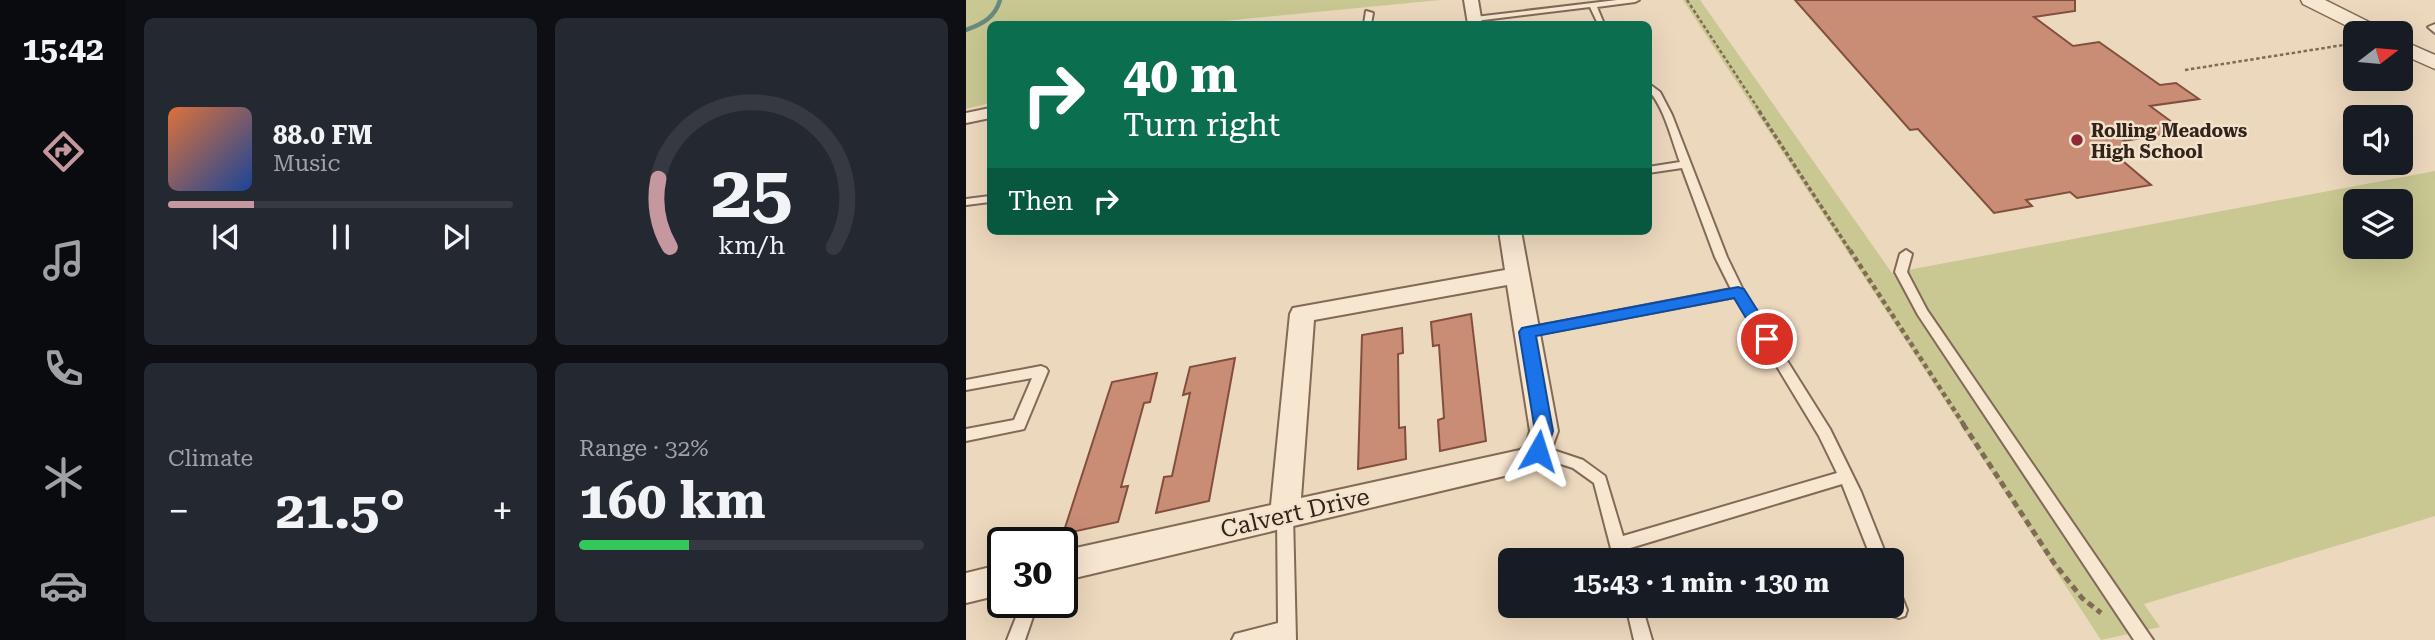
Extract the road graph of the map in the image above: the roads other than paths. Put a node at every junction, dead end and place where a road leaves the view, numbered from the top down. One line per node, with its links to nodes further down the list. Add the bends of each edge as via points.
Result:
1 (1471, 0): 7 (street)
2 (1635, 0): 4 (lane)
3 (2310, 0): 10 (street)
4 (1593, 5): 8 (lane); 9 (lane)
5 (1369, 13): 6 (lane)
6 (1368, 21)
7 (1475, 21)
8 (1482, 21)
9 (1600, 21)
10 (2352, 21)
11 (2413, 52): 12 (street)
12 (2435, 63)
13 (1652, 89): 16 (lane)
14 (987, 114): 15 (street)
15 (966, 118)
16 (1686, 164): 17 (lane); 23 (lane)
17 (1652, 169)
18 (987, 199): 19 (lane)
19 (966, 202)
20 (1511, 235): 22 (street)
21 (1906, 254): 42 (lane, via 1901,272 1922,313)
22 (1518, 275): 24 (street); 29 (street, via 1301,314)
23 (1738, 292): 24 (lane); 28 (lane, via 1825,433)
24 (1528, 332): 27 (street, via 1544,431)
25 (966, 385): 26 (lane, via 1041,371 1019,425)
26 (966, 436)
27 (1533, 455): 29 (street, Calvert Drive); 30 (lane, via 1578,464 1600,480)
28 (1846, 477): 31 (lane); 32 (lane)
29 (1285, 515): 33 (street, Calvert Drive); 38 (lane)
30 (1618, 548)
31 (1631, 548)
32 (1875, 548)
33 (1078, 562)
34 (987, 583): 35 (street)
35 (966, 588)
36 (1024, 618): 39 (lane)
37 (1637, 618): 41 (lane)
38 (1287, 634): 40 (lane)
39 (1016, 640)
40 (1241, 640)
41 (1643, 640)
42 (2144, 640)

